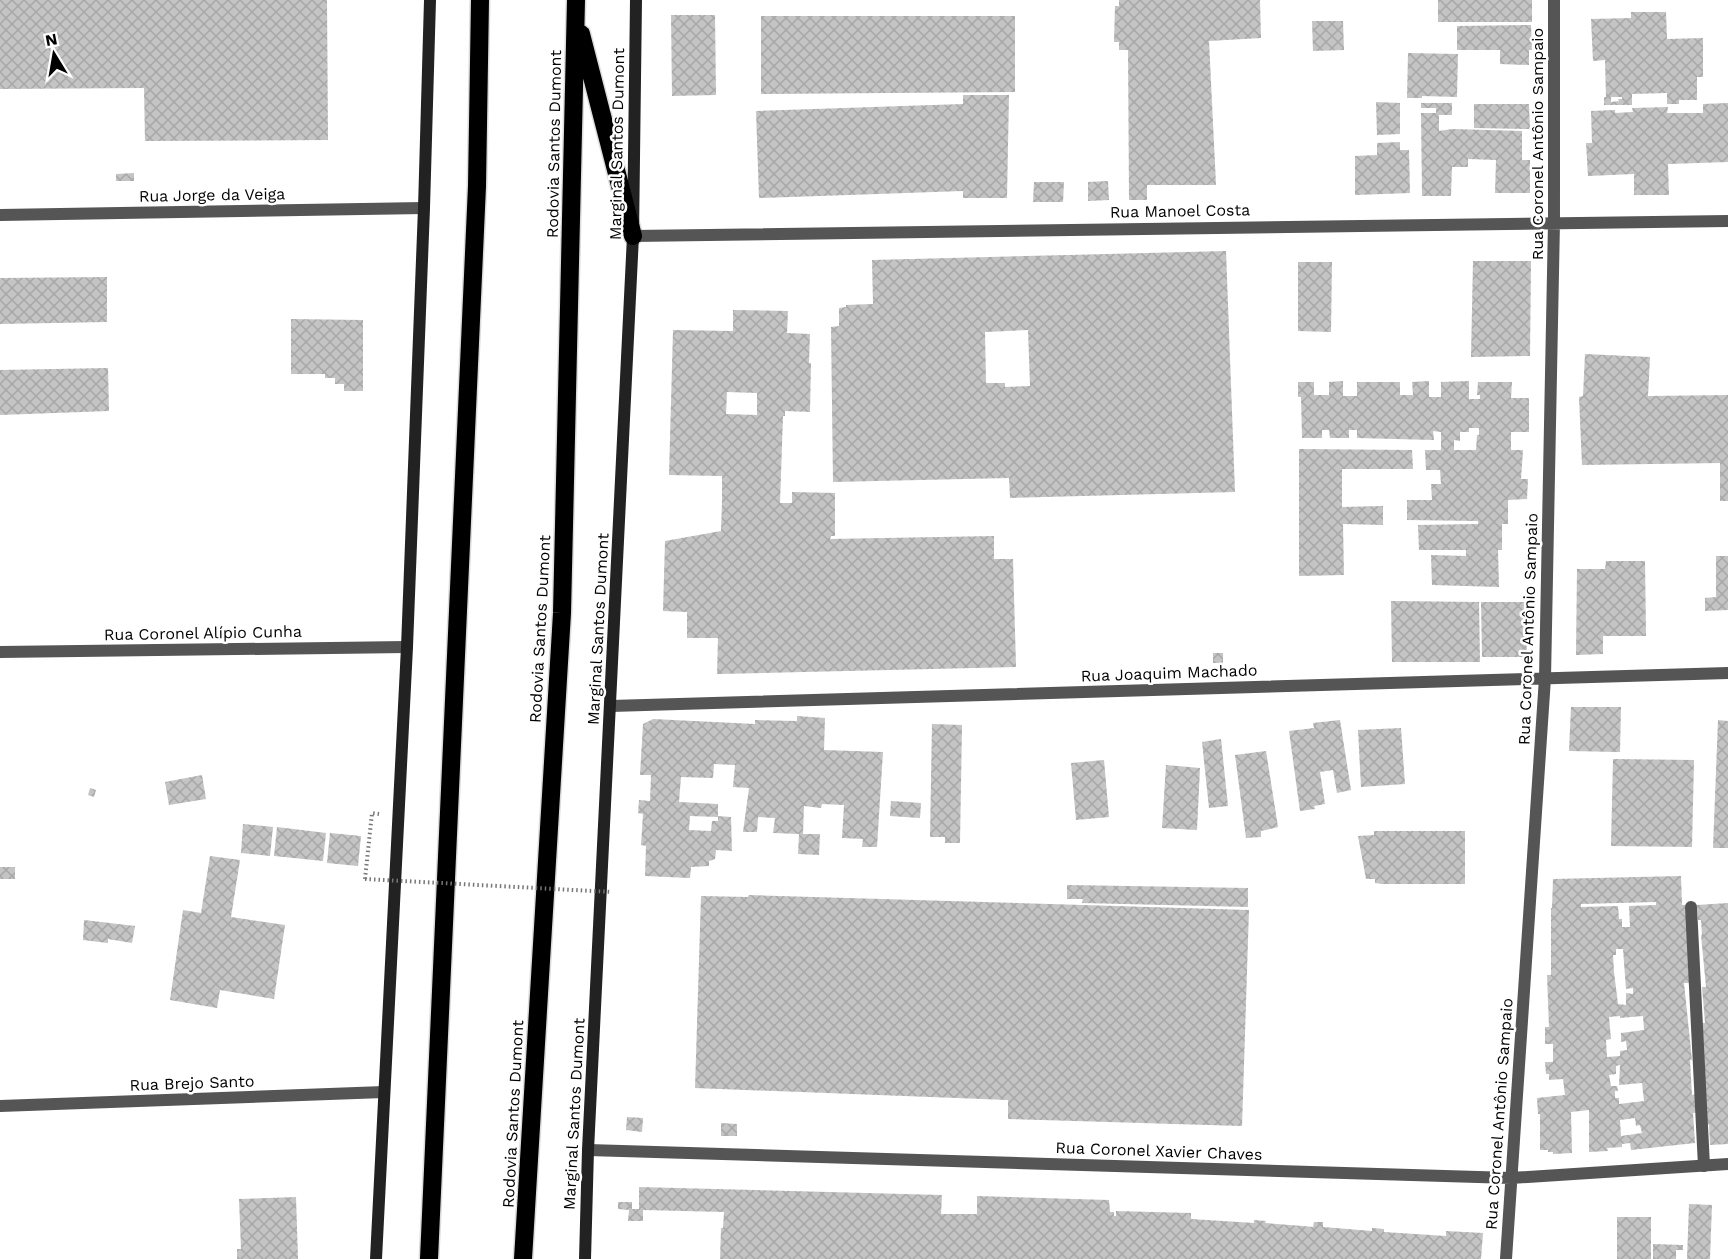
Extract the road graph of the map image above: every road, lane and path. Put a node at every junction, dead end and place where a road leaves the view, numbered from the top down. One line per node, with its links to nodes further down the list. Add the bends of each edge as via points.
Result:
1 (430, 0): 6 (main road)
2 (480, 0): 25 (highway, via 477,198)
3 (636, 0): 10 (main road, Marginal Santos Dumont)
4 (1554, 0): 9 (street, Rua Coronel Antônio Sampaio)
5 (576, 7): 10 (highway); 27 (highway, Rodovia Santos Dumont, via 562,613)
6 (424, 208): 7 (street, Rua Jorge da Veiga); 11 (main road)
7 (0, 215)
8 (1728, 221): 9 (street, Rua Manoel Costa)
9 (1554, 222): 10 (street, Rua Manoel Costa); 14 (street, Rua Coronel Antônio Sampaio)
10 (633, 236): 15 (main road, Marginal Santos Dumont)
11 (406, 647): 12 (street, Rua Coronel Alípio Cunha); 19 (main road)
12 (0, 652)
13 (1728, 674): 14 (street, Rua Joaquim Machado)
14 (1545, 678): 15 (street, Rua Joaquim Machado); 24 (street, Rua Coronel Antônio Sampaio)
15 (610, 706): 21 (main road, Marginal Santos Dumont)
16 (372, 813): 17 (path, bridge, via 365,879)
17 (612, 892)
18 (1691, 908): 23 (street)
19 (384, 1092): 20 (street, Rua Brejo Santo); 26 (main road)
20 (0, 1106)
21 (588, 1150): 24 (street, Rua Coronel Xavier Chaves); 28 (main road, Marginal Santos Dumont)
22 (1728, 1164): 23 (street, Rua Coronel Xavier Chaves)
23 (1704, 1166): 24 (street, Rua Coronel Xavier Chaves)
24 (1511, 1178): 29 (street, Rua Coronel Antônio Sampaio)
25 (429, 1258)
26 (376, 1259)
27 (523, 1259)
28 (585, 1259)
29 (1506, 1259)

